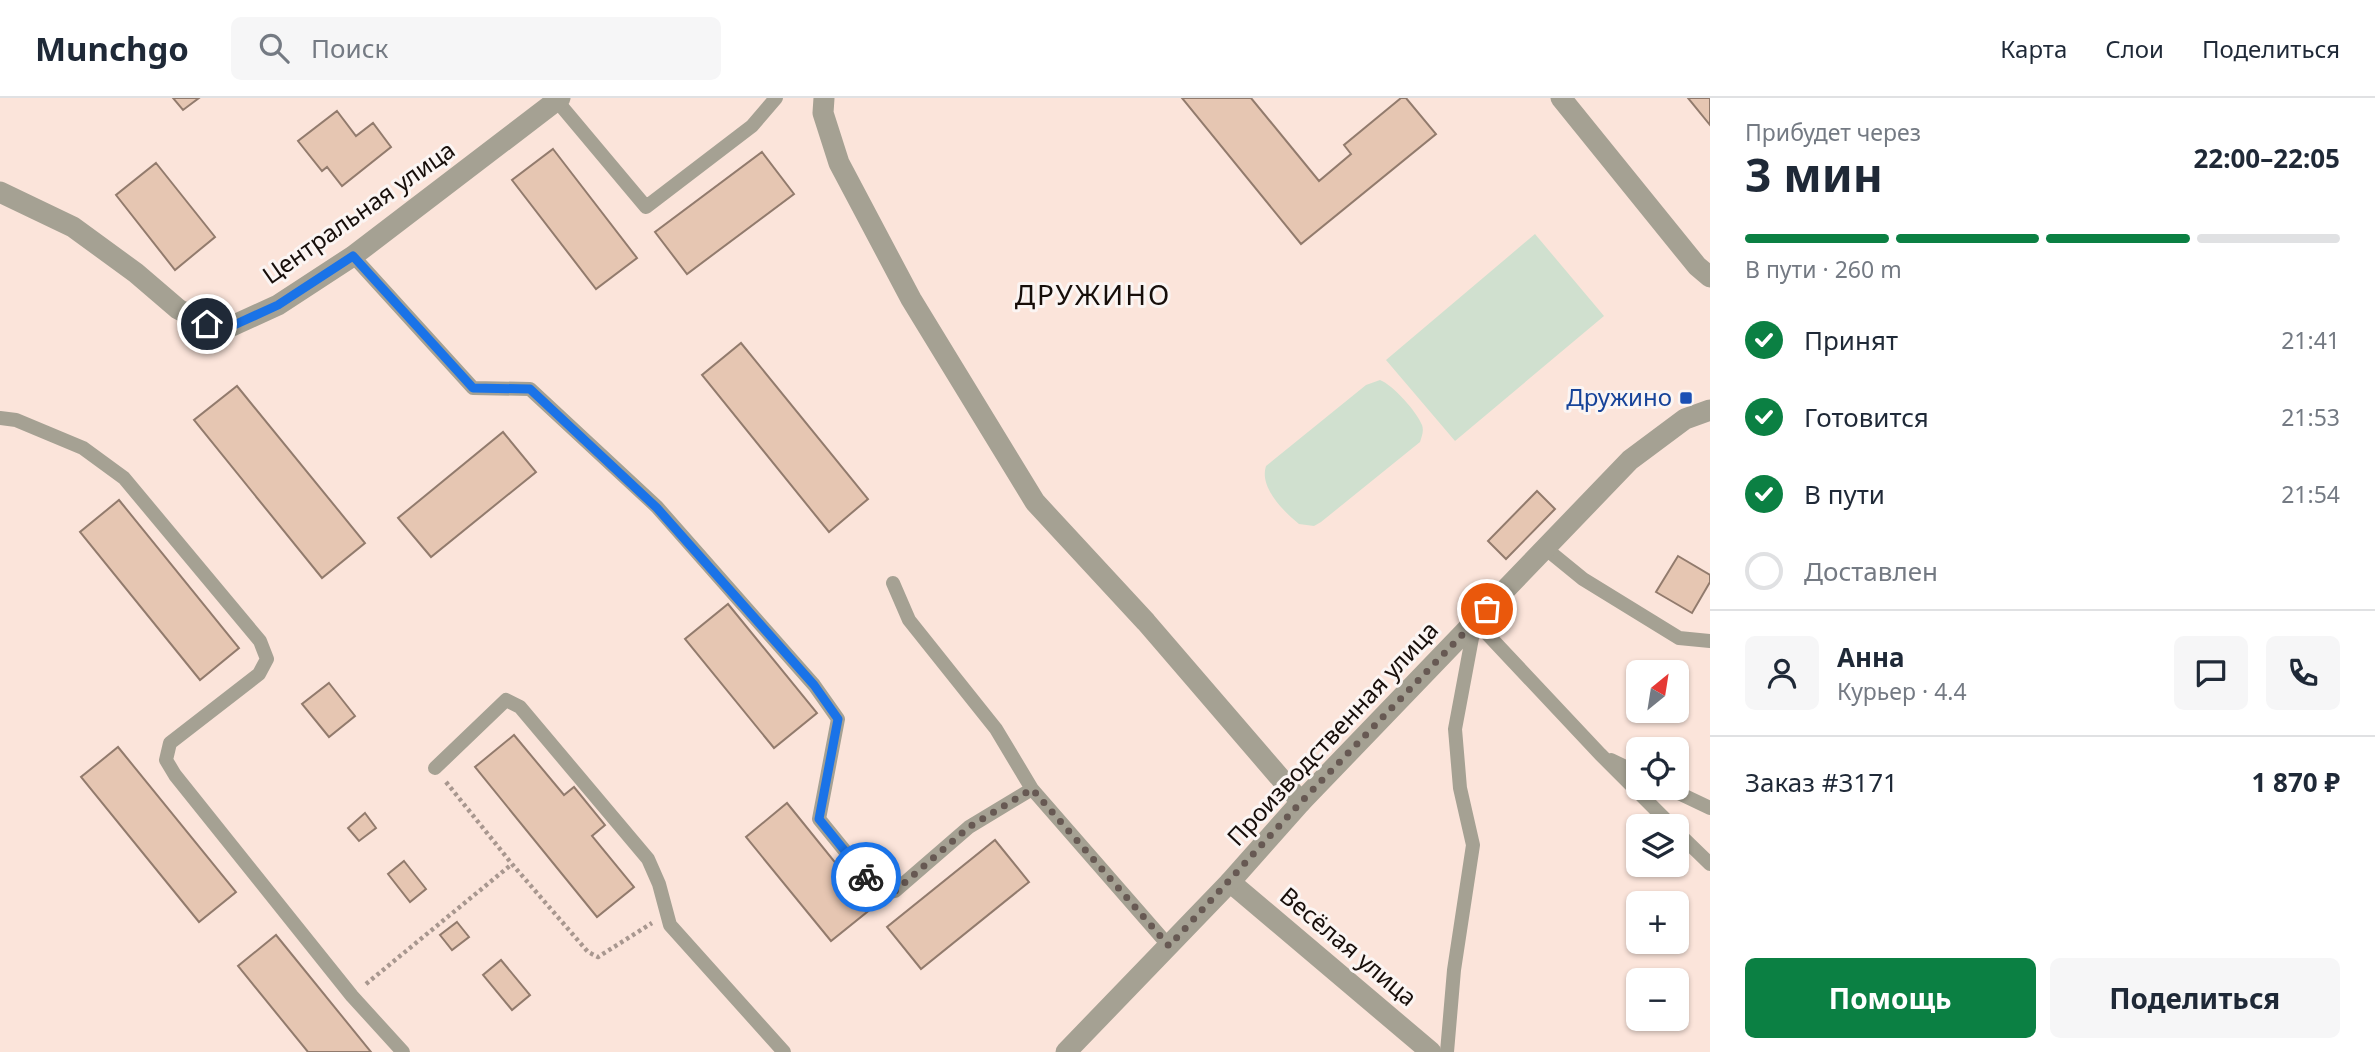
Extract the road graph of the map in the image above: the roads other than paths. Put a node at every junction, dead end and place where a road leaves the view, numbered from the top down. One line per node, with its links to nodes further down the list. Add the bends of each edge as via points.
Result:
1 (776, 98): 4 (lane, via 752,126 646,207)
2 (824, 98): 19 (street, via 823,113 839,163 911,299 1035,502)
3 (1561, 98): 7 (street)
4 (558, 99): 6 (street, Центральная улица)
5 (0, 192): 6 (street, Центральная улица, via 73,227 178,309 207,324 232,326 244,321 278,305)
6 (353, 256): 17 (lane, via 473,388 530,389 648,498 814,685 838,719 819,819 880,894 895,891 969,827)
7 (1710, 277)
8 (1710, 410): 10 (street, Производственная улица, via 1685,419 1630,460)
9 (0, 418): 27 (lane, via 83,448 124,478 260,641 267,659 258,674 170,743 166,760 352,996)
10 (1545, 548): 12 (street, Производственная улица); 13 (lane, via 1583,579 1679,638)
11 (893, 583): 17 (lane, via 909,620 996,729)
12 (1475, 621): 14 (lane); 19 (street, Производственная улица); 30 (lane, via 1455,729 1460,788 1473,845)
13 (1710, 641)
14 (1600, 754): 15 (lane); 21 (lane)
15 (1626, 767)
16 (435, 768): 26 (lane, via 506,700 520,707 648,859 670,925)
17 (1032, 789): 25 (lane)
18 (1689, 798): 20 (lane)
19 (1301, 802): 24 (street, Производственная улица)
20 (1710, 808)
21 (1660, 814)
22 (1689, 844): 23 (lane)
23 (1710, 864)
24 (1230, 882): 25 (street, Производственная улица); 29 (street, Весёлая улица)
25 (1169, 946): 28 (street, Производственная улица)
26 (779, 1050)
27 (403, 1052)
28 (1066, 1052)
29 (1431, 1052)
30 (1447, 1052)

